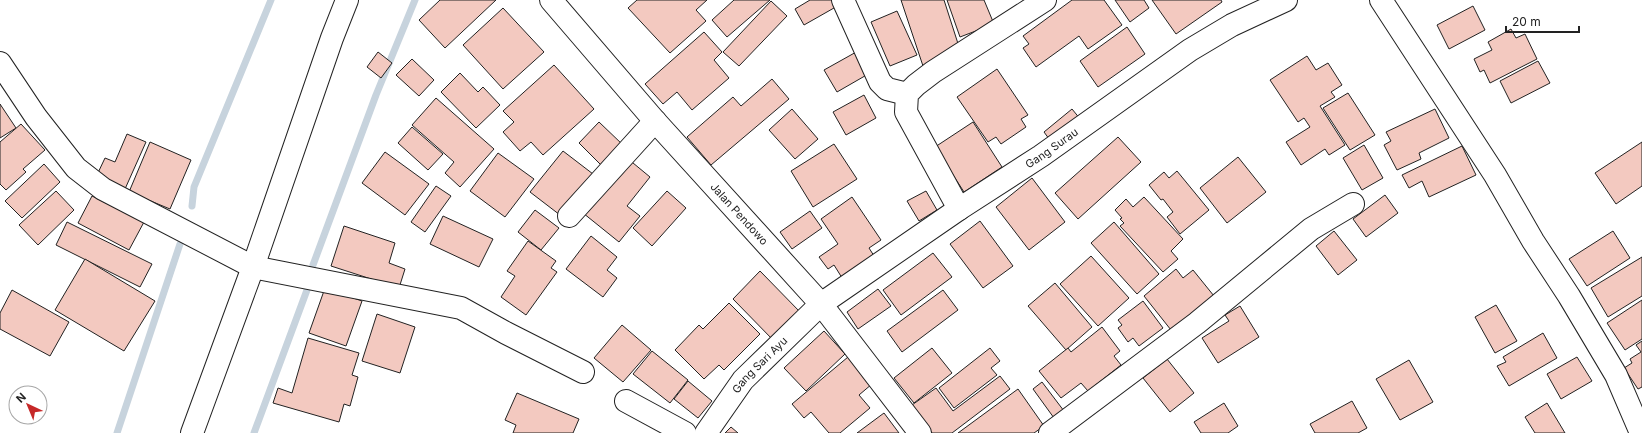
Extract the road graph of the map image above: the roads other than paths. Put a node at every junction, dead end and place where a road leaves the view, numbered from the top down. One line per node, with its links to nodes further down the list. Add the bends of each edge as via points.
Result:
1 (347, 0): 13 (street)
2 (551, 0): 9 (street, Jalan Pendowo)
3 (843, 0): 8 (street, via 880,82 887,89)
4 (1045, 0): 8 (street, via 933,72)
5 (1286, 0): 11 (street, Gang Surau, via 1232,25 1190,50 1041,156)
6 (1382, 0): 22 (street, via 1495,175 1616,374)
7 (0, 63): 13 (street, via 36,117 76,168 103,190)
8 (907, 94): 11 (street, via 906,112)
9 (655, 121): 12 (street); 14 (street, Jalan Pendowo)
10 (1353, 204): 21 (street, via 1311,229 1197,323)
11 (959, 209): 14 (street, Gang Surau)
12 (570, 216)
13 (253, 267): 15 (street, via 461,308); 17 (street)
14 (821, 304): 19 (street, Gang Sari Ayu, via 744,380); 20 (street, Jalan Pendowo)
15 (583, 372)
16 (626, 401): 18 (street)
17 (192, 433)
18 (685, 433)
19 (706, 433)
20 (920, 433)
21 (1050, 433)
22 (1641, 433)

